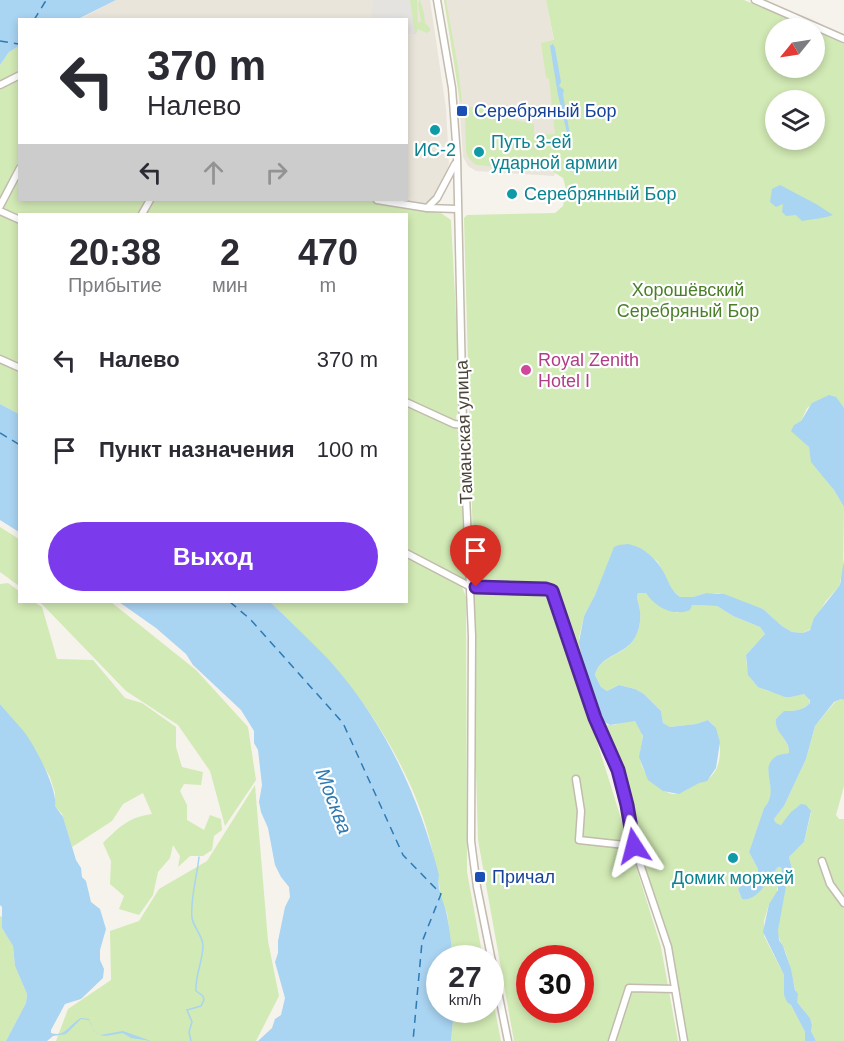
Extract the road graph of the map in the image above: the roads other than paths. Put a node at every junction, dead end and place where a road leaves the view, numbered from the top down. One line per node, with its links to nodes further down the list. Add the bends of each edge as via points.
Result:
1 (437, 0): 7 (street, Таманская улица, via 452,88 457,156)
2 (755, 0): 3 (street)
3 (844, 39)
4 (18, 76): 5 (street)
5 (0, 86)
6 (18, 172): 10 (street)
7 (454, 176): 8 (street); 12 (street, Таманская улица)
8 (440, 194): 11 (street); 12 (street, via 440,202)
9 (383, 201): 11 (street)
10 (0, 208): 13 (street)
11 (427, 208): 12 (street)
12 (454, 209): 17 (street, Таманская улица)
13 (18, 219)
14 (0, 359): 15 (street)
15 (18, 367)
16 (408, 403): 17 (street)
17 (463, 425): 19 (street, Таманская улица)
18 (408, 554): 19 (street)
19 (471, 586): 21 (street, via 552,591 595,718 618,770); 25 (street, Таманская улица, via 473,863)
20 (576, 779): 21 (street, via 581,812 579,840)
21 (634, 846): 24 (street, via 668,947)
22 (822, 861): 23 (street, via 830,884)
23 (844, 903)
24 (675, 989): 26 (street, via 629,988); 27 (street)
25 (508, 1041)
26 (612, 1041)
27 (684, 1041)

